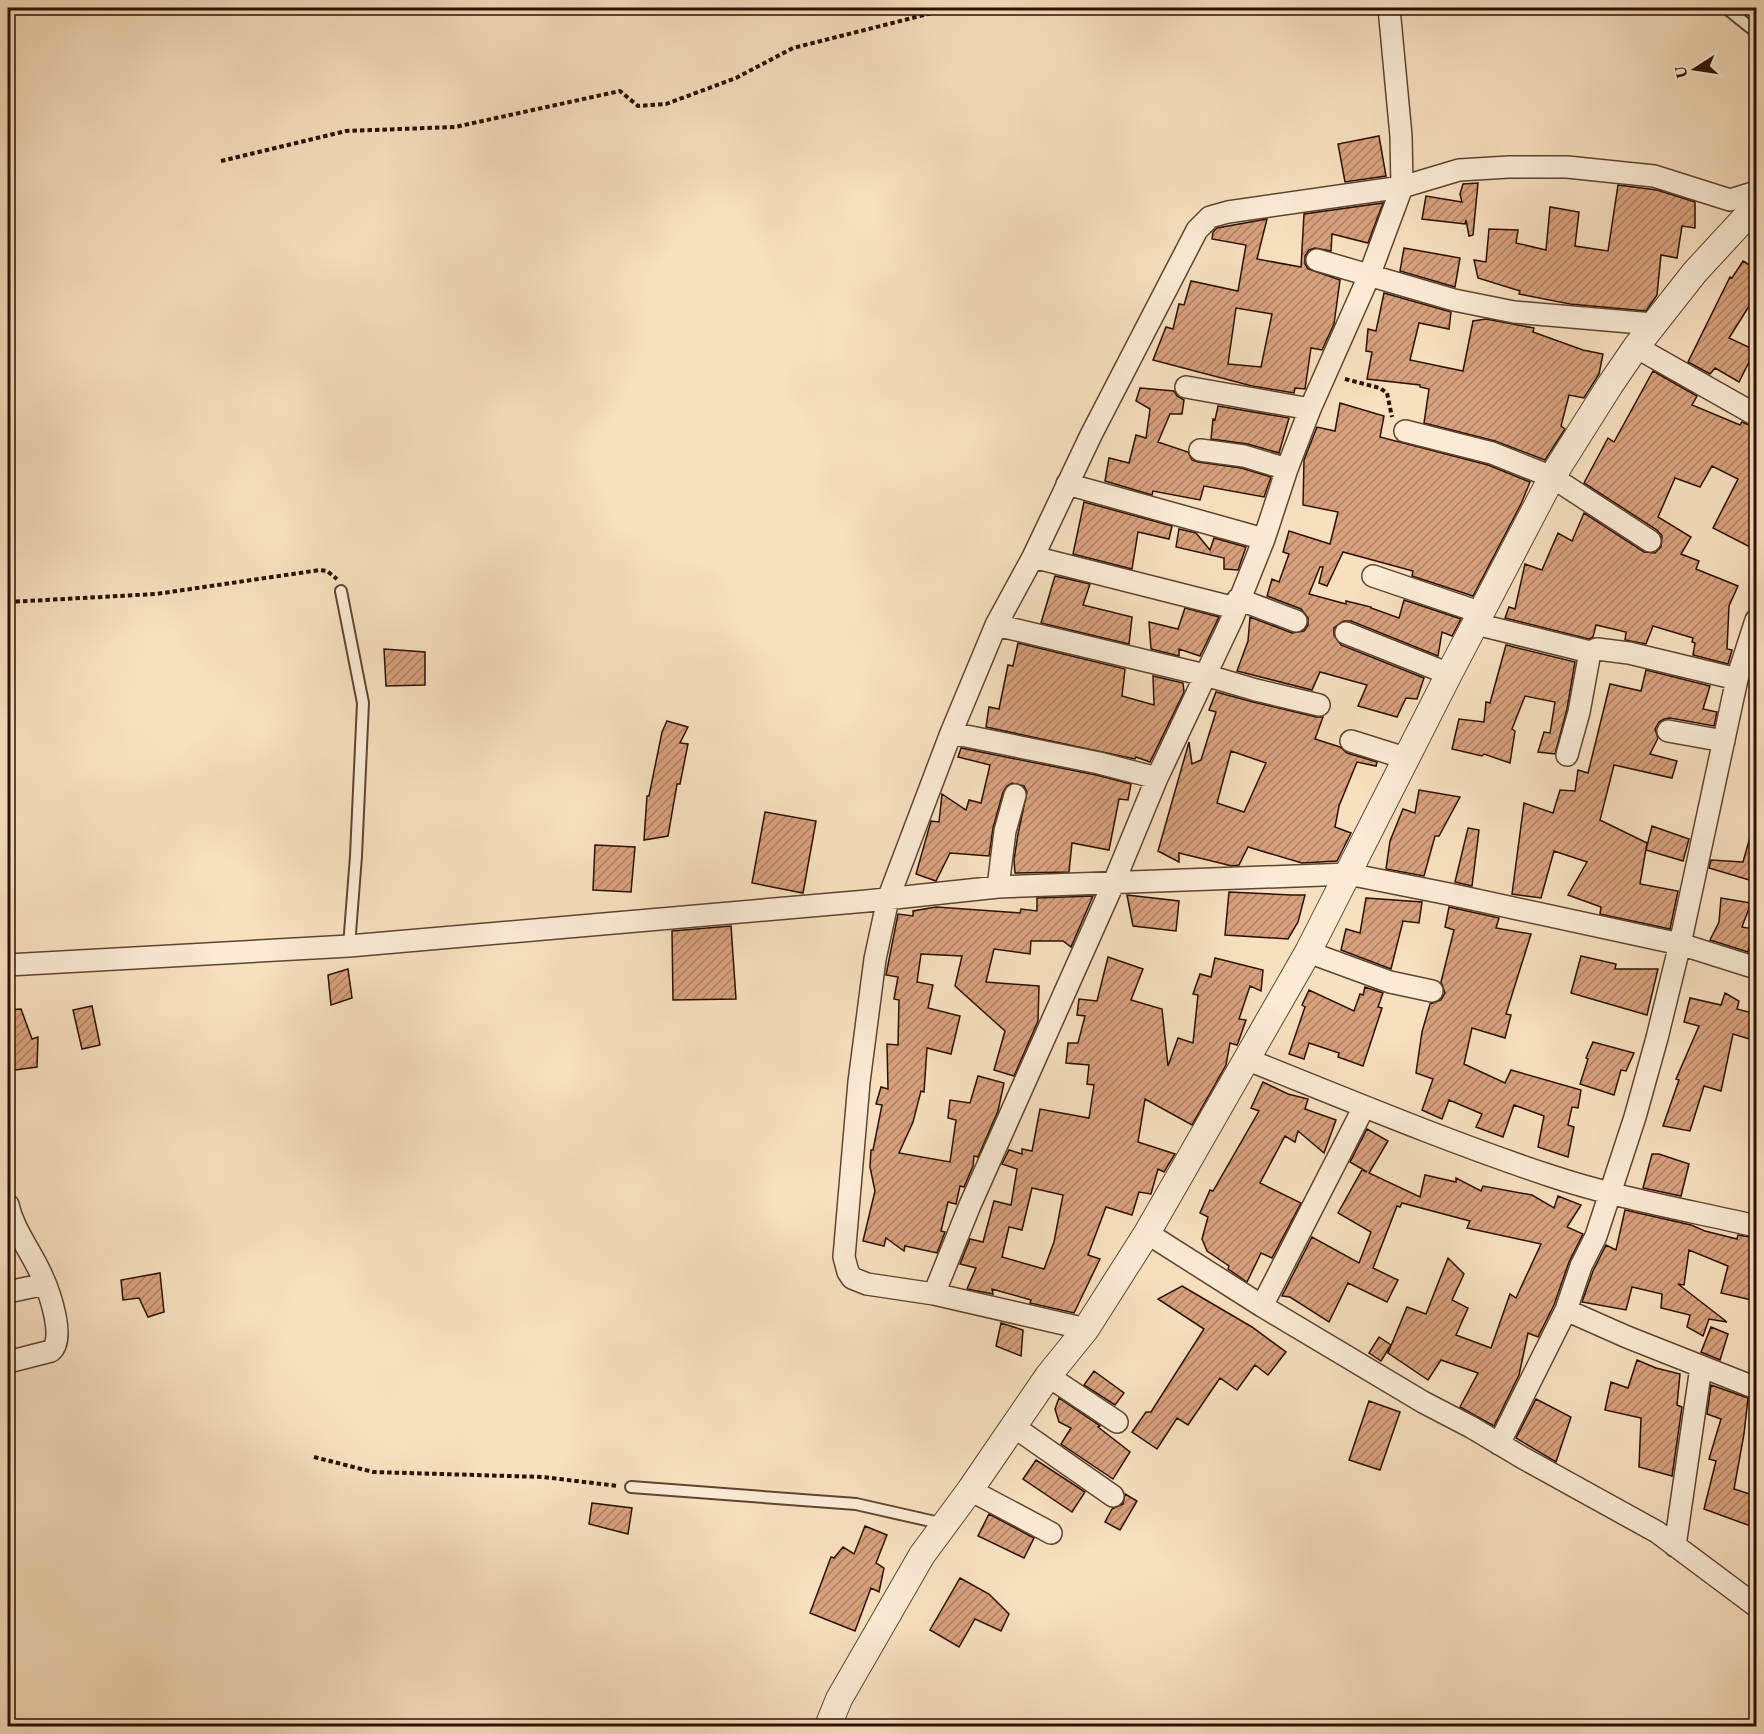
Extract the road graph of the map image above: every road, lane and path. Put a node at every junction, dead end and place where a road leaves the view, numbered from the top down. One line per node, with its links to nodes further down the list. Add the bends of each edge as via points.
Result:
1 (952, 8): 5 (path, via 794,48 736,78 666,105 638,106 620,91 455,127 346,131)
2 (1389, 8): 6 (street)
3 (1726, 8): 4 (lane)
4 (1756, 32)
5 (221, 161)
6 (1402, 187): 8 (street, via 1459,170 1567,167 1654,176); 12 (street); 23 (street, via 1216,214 1203,222)
7 (1756, 192): 8 (street)
8 (1730, 200): 10 (street)
9 (1756, 206): 10 (street)
10 (1727, 236): 13 (street)
11 (1317, 260): 12 (street)
12 (1369, 276): 13 (street, via 1514,312); 15 (street)
13 (1653, 324): 14 (street)
14 (1636, 347): 18 (street); 22 (street)
15 (1326, 373): 17 (street); 19 (path, via 1388,393 1392,419)
16 (1186, 387): 17 (street)
17 (1310, 409): 21 (street)
18 (1756, 415)
19 (1405, 431): 22 (street, via 1492,453)
20 (1200, 450): 21 (street, via 1244,456)
21 (1287, 469): 24 (street)
22 (1552, 477): 25 (street); 31 (street)
23 (1067, 484): 24 (street); 26 (street)
24 (1264, 539): 30 (street)
25 (1650, 542)
26 (1033, 557): 30 (street); 34 (street)
27 (1373, 576): 31 (street)
28 (341, 591): 29 (path, via 333,574 320,570 156,594); 54 (lane, via 363,703)
29 (8, 602)
30 (1237, 603): 33 (street); 38 (street)
31 (1479, 619): 36 (street); 37 (street)
32 (1756, 620): 39 (street)
33 (1296, 621)
34 (996, 625): 38 (street); 42 (street)
35 (1346, 633): 37 (street)
36 (1590, 652): 39 (street, via 1597,649 1629,653); 45 (street, via 1580,712)
37 (1449, 674): 46 (street)
38 (1205, 675): 40 (street); 47 (street)
39 (1737, 679): 44 (street)
40 (1319, 705)
41 (1668, 731): 44 (street)
42 (951, 733): 47 (street); 52 (street)
43 (1351, 741): 46 (street)
44 (1724, 741): 53 (street)
45 (1567, 755)
46 (1405, 758): 49 (street)
47 (1157, 778): 50 (street)
48 (1015, 795): 51 (street, via 1005,831)
49 (1348, 874): 50 (street); 53 (street); 55 (street)
50 (1114, 882): 51 (street); 67 (street, via 1016,1098)
51 (998, 887): 52 (street)
52 (888, 899): 54 (street); 67 (street, via 875,959 859,1082 844,1257 848,1272 858,1281)
53 (1680, 944): 57 (street); 61 (street, via 1635,1117)
54 (349, 946): 56 (street)
55 (1308, 952): 58 (street, via 1390,982); 59 (street)
56 (8, 965)
57 (1756, 968)
58 (1432, 991)
59 (1246, 1059): 60 (street); 64 (street)
60 (1364, 1107): 61 (street); 68 (street)
61 (1609, 1193): 63 (street); 69 (street)
62 (8, 1204): 65 (street)
63 (1756, 1226)
64 (1147, 1233): 68 (street); 70 (street)
65 (45, 1284): 66 (street); 71 (street, via 54,1312 56,1345 51,1351)
66 (8, 1292)
67 (934, 1294): 70 (street)
68 (1263, 1306): 77 (street)
69 (1566, 1310): 72 (street); 77 (street)
70 (1086, 1329): 73 (street)
71 (8, 1362)
72 (1701, 1367): 74 (street); 84 (street)
73 (1048, 1376): 75 (street); 76 (street)
74 (1756, 1388)
75 (1117, 1422)
76 (1013, 1426): 80 (street); 81 (street)
77 (1499, 1444): 84 (street, via 1634,1518)
78 (314, 1457): 79 (path, via 373,1472 543,1477)
79 (631, 1487): 82 (lane, via 856,1504)
80 (970, 1490): 82 (street); 83 (street)
81 (1113, 1496)
82 (944, 1524): 86 (street, via 880,1624)
83 (1051, 1533)
84 (1676, 1546): 85 (street)
85 (1756, 1606)
86 (828, 1726)

